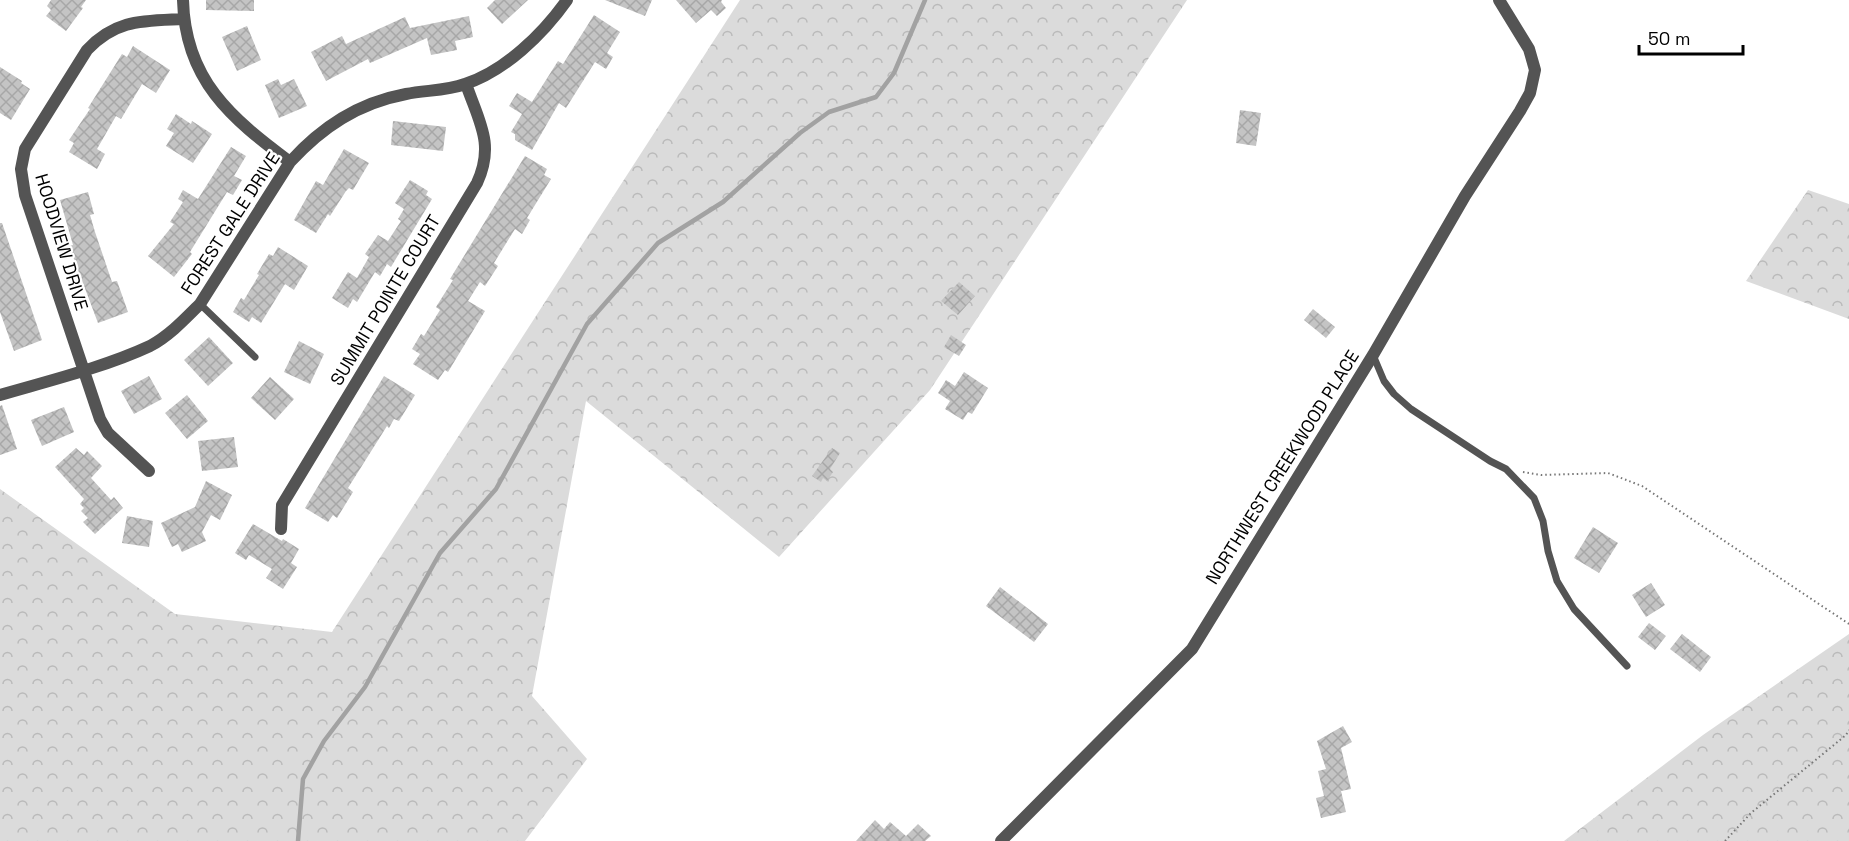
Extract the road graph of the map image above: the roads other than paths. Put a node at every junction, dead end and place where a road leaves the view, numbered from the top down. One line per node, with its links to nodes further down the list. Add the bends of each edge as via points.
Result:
1 (183, 0): 4 (street)
2 (567, 0): 5 (street, FOREST GALE DRIVE, via 526,46)
3 (1499, 0): 8 (street, NORTHWEST CREEKWOOD PLACE, via 1530,49 1535,70 1530,93)
4 (183, 19): 6 (street, via 196,64 217,99); 10 (street, HOODVIEW DRIVE, via 122,26 100,36 87,50 26,149 21,169 25,195)
5 (466, 84): 6 (street, FOREST GALE DRIVE, via 366,105 327,127); 13 (street, SUMMIT POINTE COURT, via 485,141 483,170 282,505)
6 (290, 162): 7 (street, FOREST GALE DRIVE)
7 (200, 304): 9 (lane); 10 (street, FOREST GALE DRIVE, via 151,345)
8 (1373, 355): 14 (lane, via 1394,394 1411,409 1506,469 1534,498 1557,581 1574,609); 15 (street, NORTHWEST CREEKWOOD PLACE, via 1192,650)
9 (255, 357)
10 (85, 370): 11 (street, FOREST GALE DRIVE); 12 (street, HOODVIEW DRIVE, via 108,433)
11 (0, 395)
12 (149, 471)
13 (281, 529)
14 (1627, 666)
15 (1001, 841)

